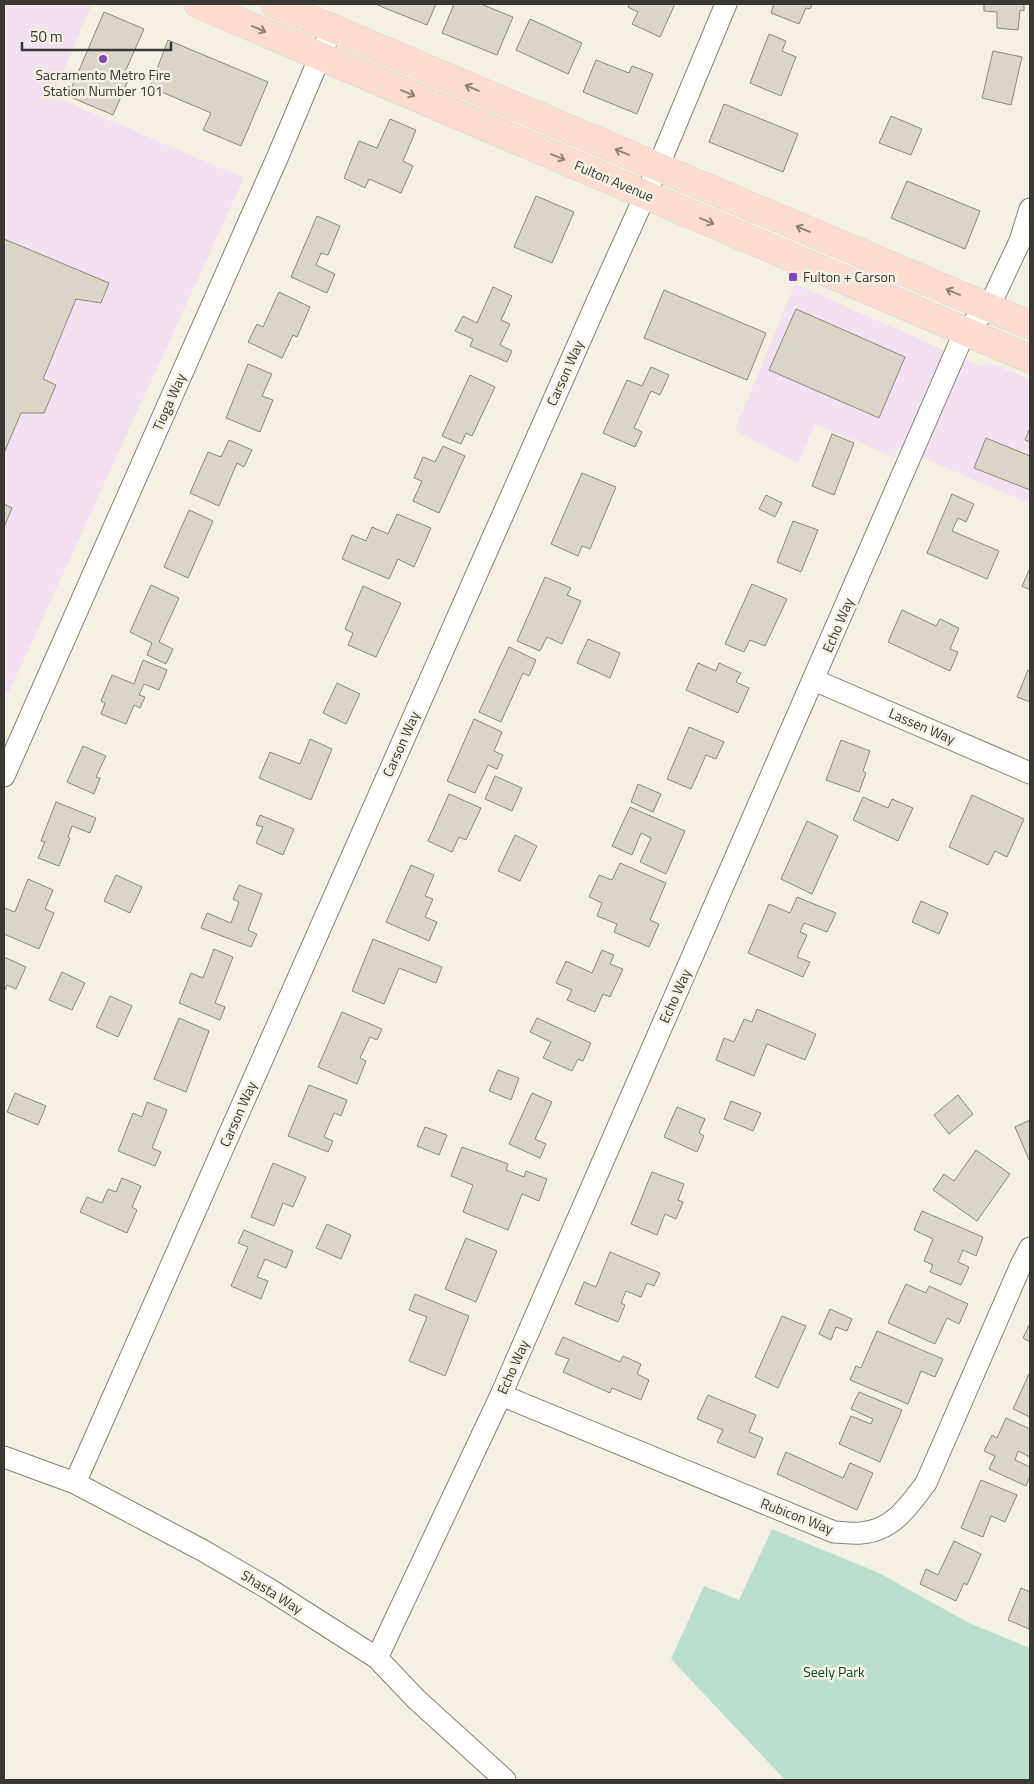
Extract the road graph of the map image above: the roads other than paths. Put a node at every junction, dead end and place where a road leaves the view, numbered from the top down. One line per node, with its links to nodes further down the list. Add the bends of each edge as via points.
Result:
1 (198, 4): 4 (main road, Fulton Avenue)
2 (275, 4): 5 (main road)
3 (726, 4): 7 (street, Carson Way)
4 (236, 11): 6 (main road, Fulton Avenue, one-way to 6)
5 (332, 28): 6 (street, Tioga Way); 7 (main road, one-way to 5)
6 (320, 55): 8 (main road, Fulton Avenue, one-way to 8); 16 (street, Tioga Way)
7 (658, 167): 8 (street, Carson Way); 10 (main road, one-way to 7)
8 (645, 194): 12 (main road, Fulton Avenue, one-way to 12); 20 (street, Carson Way)
9 (1030, 209): 10 (street, via 1020,241)
10 (989, 307): 11 (main road); 12 (street)
11 (1030, 325)
12 (966, 331): 13 (main road, Fulton Avenue); 14 (street, Echo Way)
13 (1030, 359)
14 (814, 680): 15 (street, Lassen Way); 18 (street, Echo Way)
15 (1030, 773)
16 (4, 776)
17 (1030, 1248): 18 (street, Rubicon Way, via 926,1483 908,1508 886,1527 860,1534 834,1532)
18 (501, 1395): 21 (street, Echo Way)
19 (4, 1457): 20 (street, Shasta Way)
20 (75, 1483): 21 (street, Shasta Way, via 202,1550)
21 (377, 1658): 22 (street, Shasta Way, via 416,1699)
22 (505, 1780)

